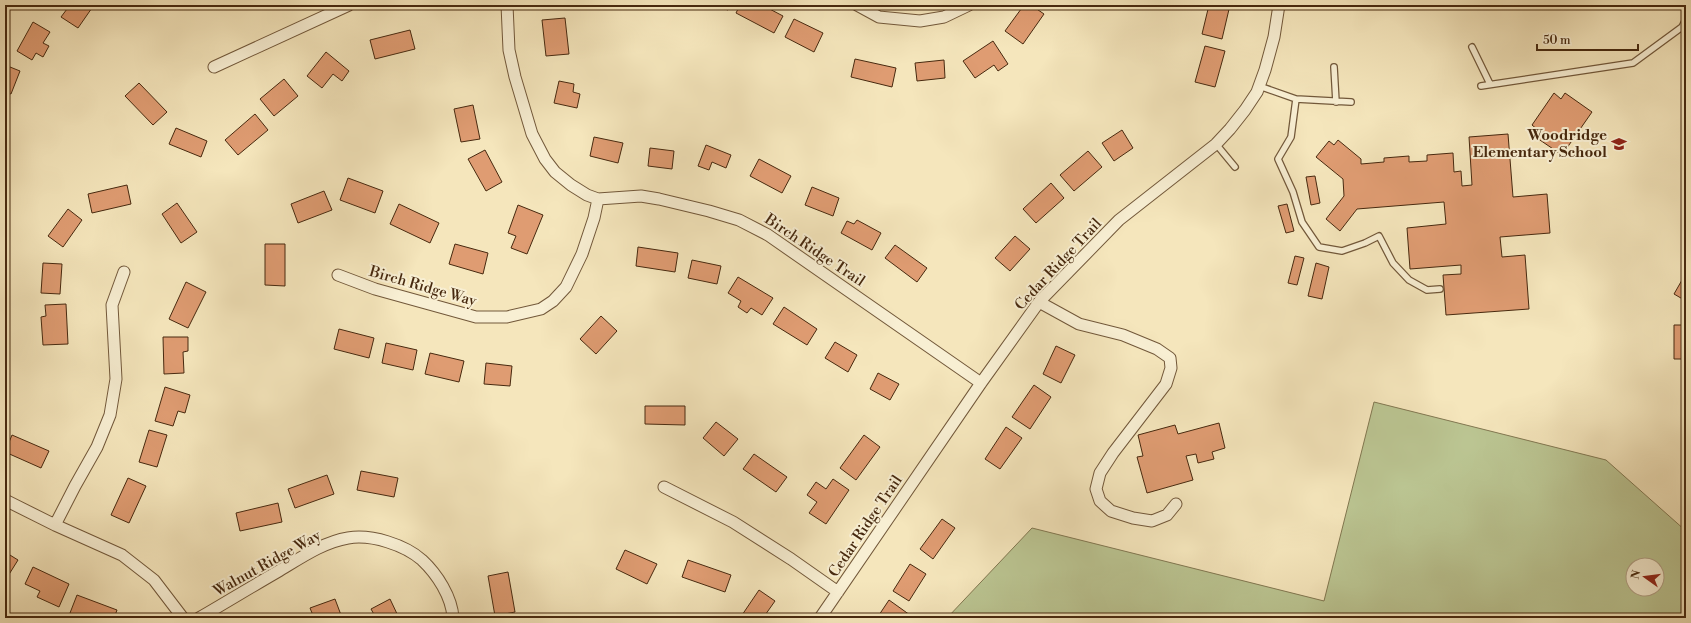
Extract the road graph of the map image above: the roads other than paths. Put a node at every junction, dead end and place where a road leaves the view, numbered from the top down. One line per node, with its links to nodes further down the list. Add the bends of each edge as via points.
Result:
1 (349, 5): 8 (street)
2 (507, 5): 18 (street, Birch Ridge Trail, via 509,50 532,134 555,172 571,185)
3 (857, 5): 4 (street, via 880,18 920,21 944,17)
4 (969, 5)
5 (1279, 5): 11 (street, Cedar Ridge Trail, via 1274,37)
6 (1686, 19): 10 (lane, via 1682,27 1633,62)
7 (1472, 47): 10 (lane)
8 (214, 67)
9 (1334, 68): 14 (lane)
10 (1490, 84): 12 (lane)
11 (1259, 86): 13 (lane); 16 (street, Cedar Ridge Trail, via 1245,110)
12 (1482, 86)
13 (1296, 99): 14 (lane); 21 (lane, via 1290,137 1278,159 1293,192 1302,222 1319,247 1342,251 1379,236 1393,262 1409,280 1427,290)
14 (1336, 102): 15 (lane)
15 (1350, 102)
16 (1216, 144): 17 (lane); 22 (street, Cedar Ridge Trail, via 1119,220)
17 (1235, 168)
18 (598, 199): 20 (street, Birch Ridge Way, via 582,254 566,287 541,309 507,317 476,318 375,289); 23 (street, Birch Ridge Trail, via 641,196 739,220 768,235)
19 (124, 272): 27 (street, via 112,305 116,379 110,415 97,447)
20 (338, 275)
21 (1440, 289)
22 (1039, 302): 23 (street, Cedar Ridge Trail); 26 (street, via 1079,324 1123,335 1157,349 1170,358 1171,368 1166,384 1113,453 1100,473 1096,489 1100,501 1111,511 1134,518 1152,520 1168,515)
23 (981, 383): 28 (street, Cedar Ridge Trail)
24 (664, 487): 28 (street, via 733,522)
25 (5, 500): 27 (street)
26 (1176, 504)
27 (55, 525): 29 (street, via 122,555 135,564 154,580)
28 (838, 592): 32 (street, Cedar Ridge Trail)
29 (183, 618)
30 (199, 618): 31 (street, Walnut Ridge Way, via 316,549 348,538 366,538 398,545 414,554 436,575 449,600)
31 (453, 618)
32 (820, 618)

